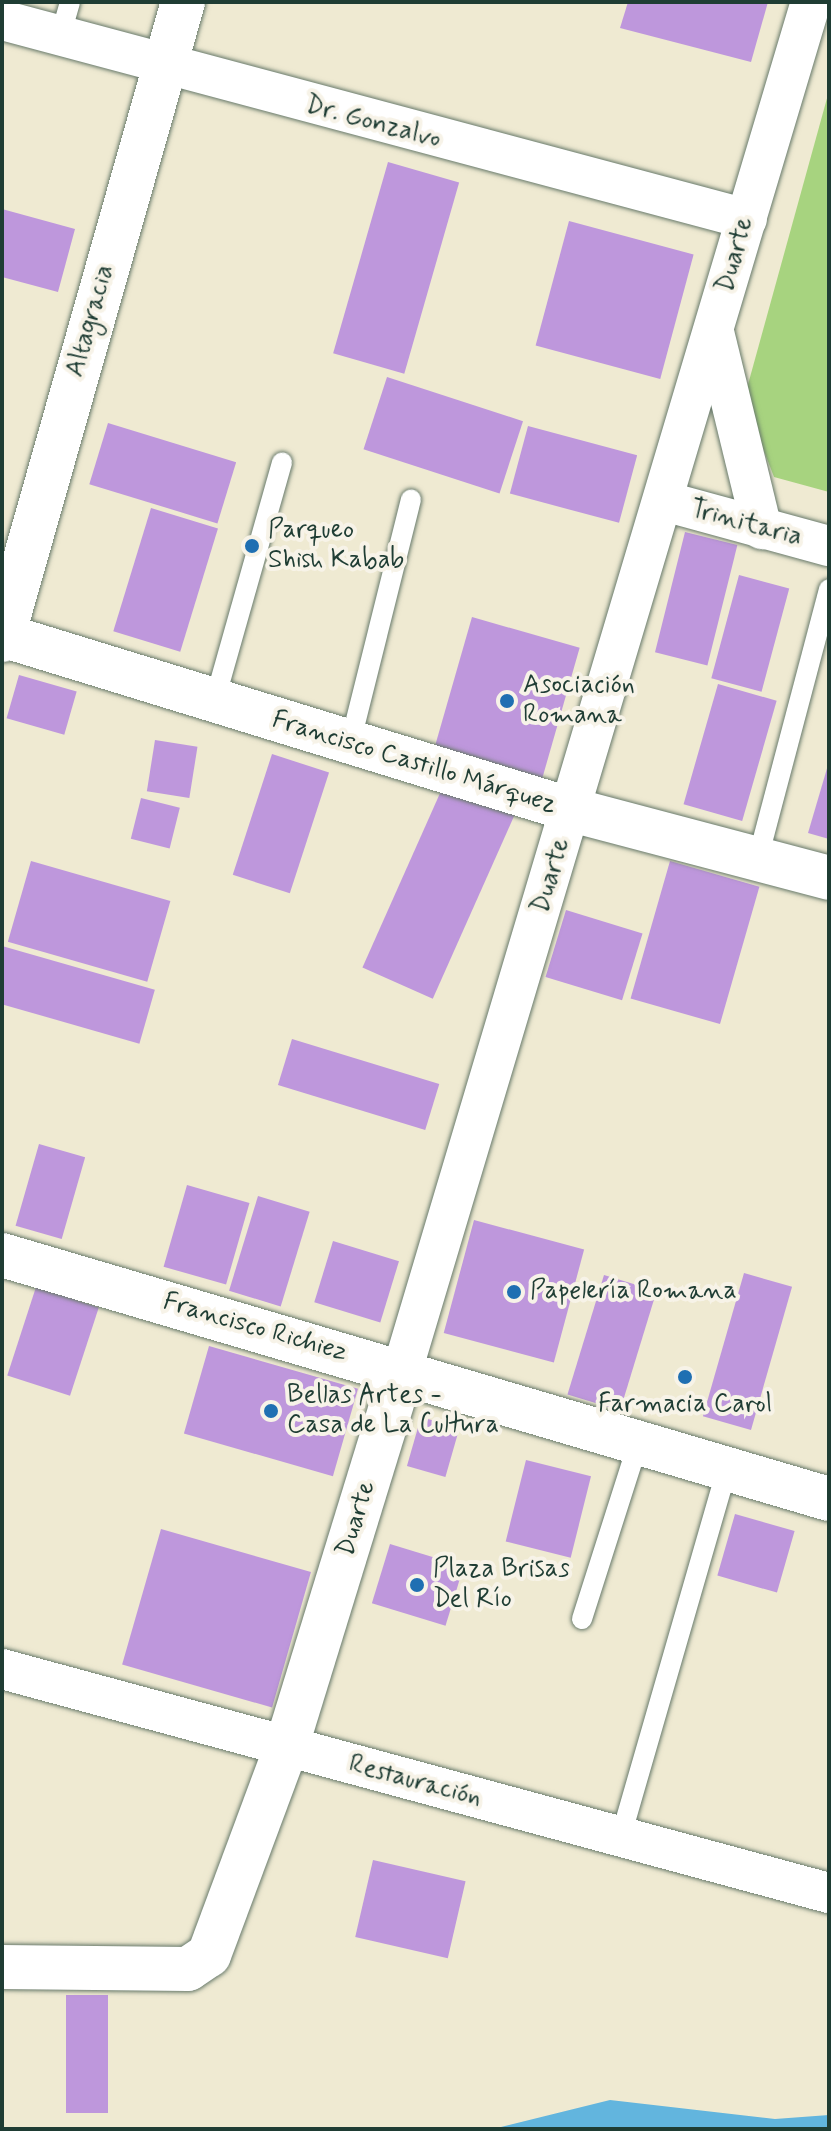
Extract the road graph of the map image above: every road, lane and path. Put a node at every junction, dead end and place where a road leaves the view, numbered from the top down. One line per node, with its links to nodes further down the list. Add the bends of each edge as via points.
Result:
1 (183, 2): 7 (main road, Altagracia)
2 (811, 2): 6 (street, Duarte)
3 (2, 20): 4 (street, Dr. Gonzalvo)
4 (65, 20): 7 (street, Dr. Gonzalvo)
5 (829, 44): 6 (street)
6 (794, 61): 8 (street, Duarte)
7 (162, 68): 8 (street, Dr. Gonzalvo); 16 (main road, Altagracia)
8 (747, 219): 9 (street, Duarte)
9 (714, 332): 12 (street, Duarte); 13 (street)
10 (282, 462): 17 (lane)
11 (411, 499): 18 (lane)
12 (664, 501): 13 (street, Trinitaria); 19 (street, Duarte)
13 (762, 529): 14 (street, Trinitaria)
14 (829, 546)
15 (829, 589): 20 (lane)
16 (2, 637): 17 (main road, Francisco Castillo Márquez)
17 (214, 703): 18 (main road, Francisco Castillo Márquez)
18 (350, 744): 19 (main road, Francisco Castillo Márquez)
19 (572, 810): 20 (main road, Francisco Castillo Márquez); 23 (street, Duarte)
20 (758, 858): 21 (main road, Francisco Castillo Márquez)
21 (829, 878)
22 (2, 1255): 23 (main road, Francisco Richiez)
23 (402, 1371): 24 (main road, Francisco Richiez); 29 (main road, Duarte)
24 (638, 1444): 25 (main road, Francisco Richiez); 27 (lane)
25 (726, 1472): 26 (main road, Francisco Richiez); 30 (lane)
26 (829, 1499)
27 (582, 1619)
28 (2, 1669): 29 (street, Restauración)
29 (286, 1748): 30 (street, Restauración); 32 (main road, Duarte, via 221,1930 204,1963 188,1969)
30 (621, 1836): 31 (street, Restauración)
31 (829, 1893)
32 (2, 1967)

